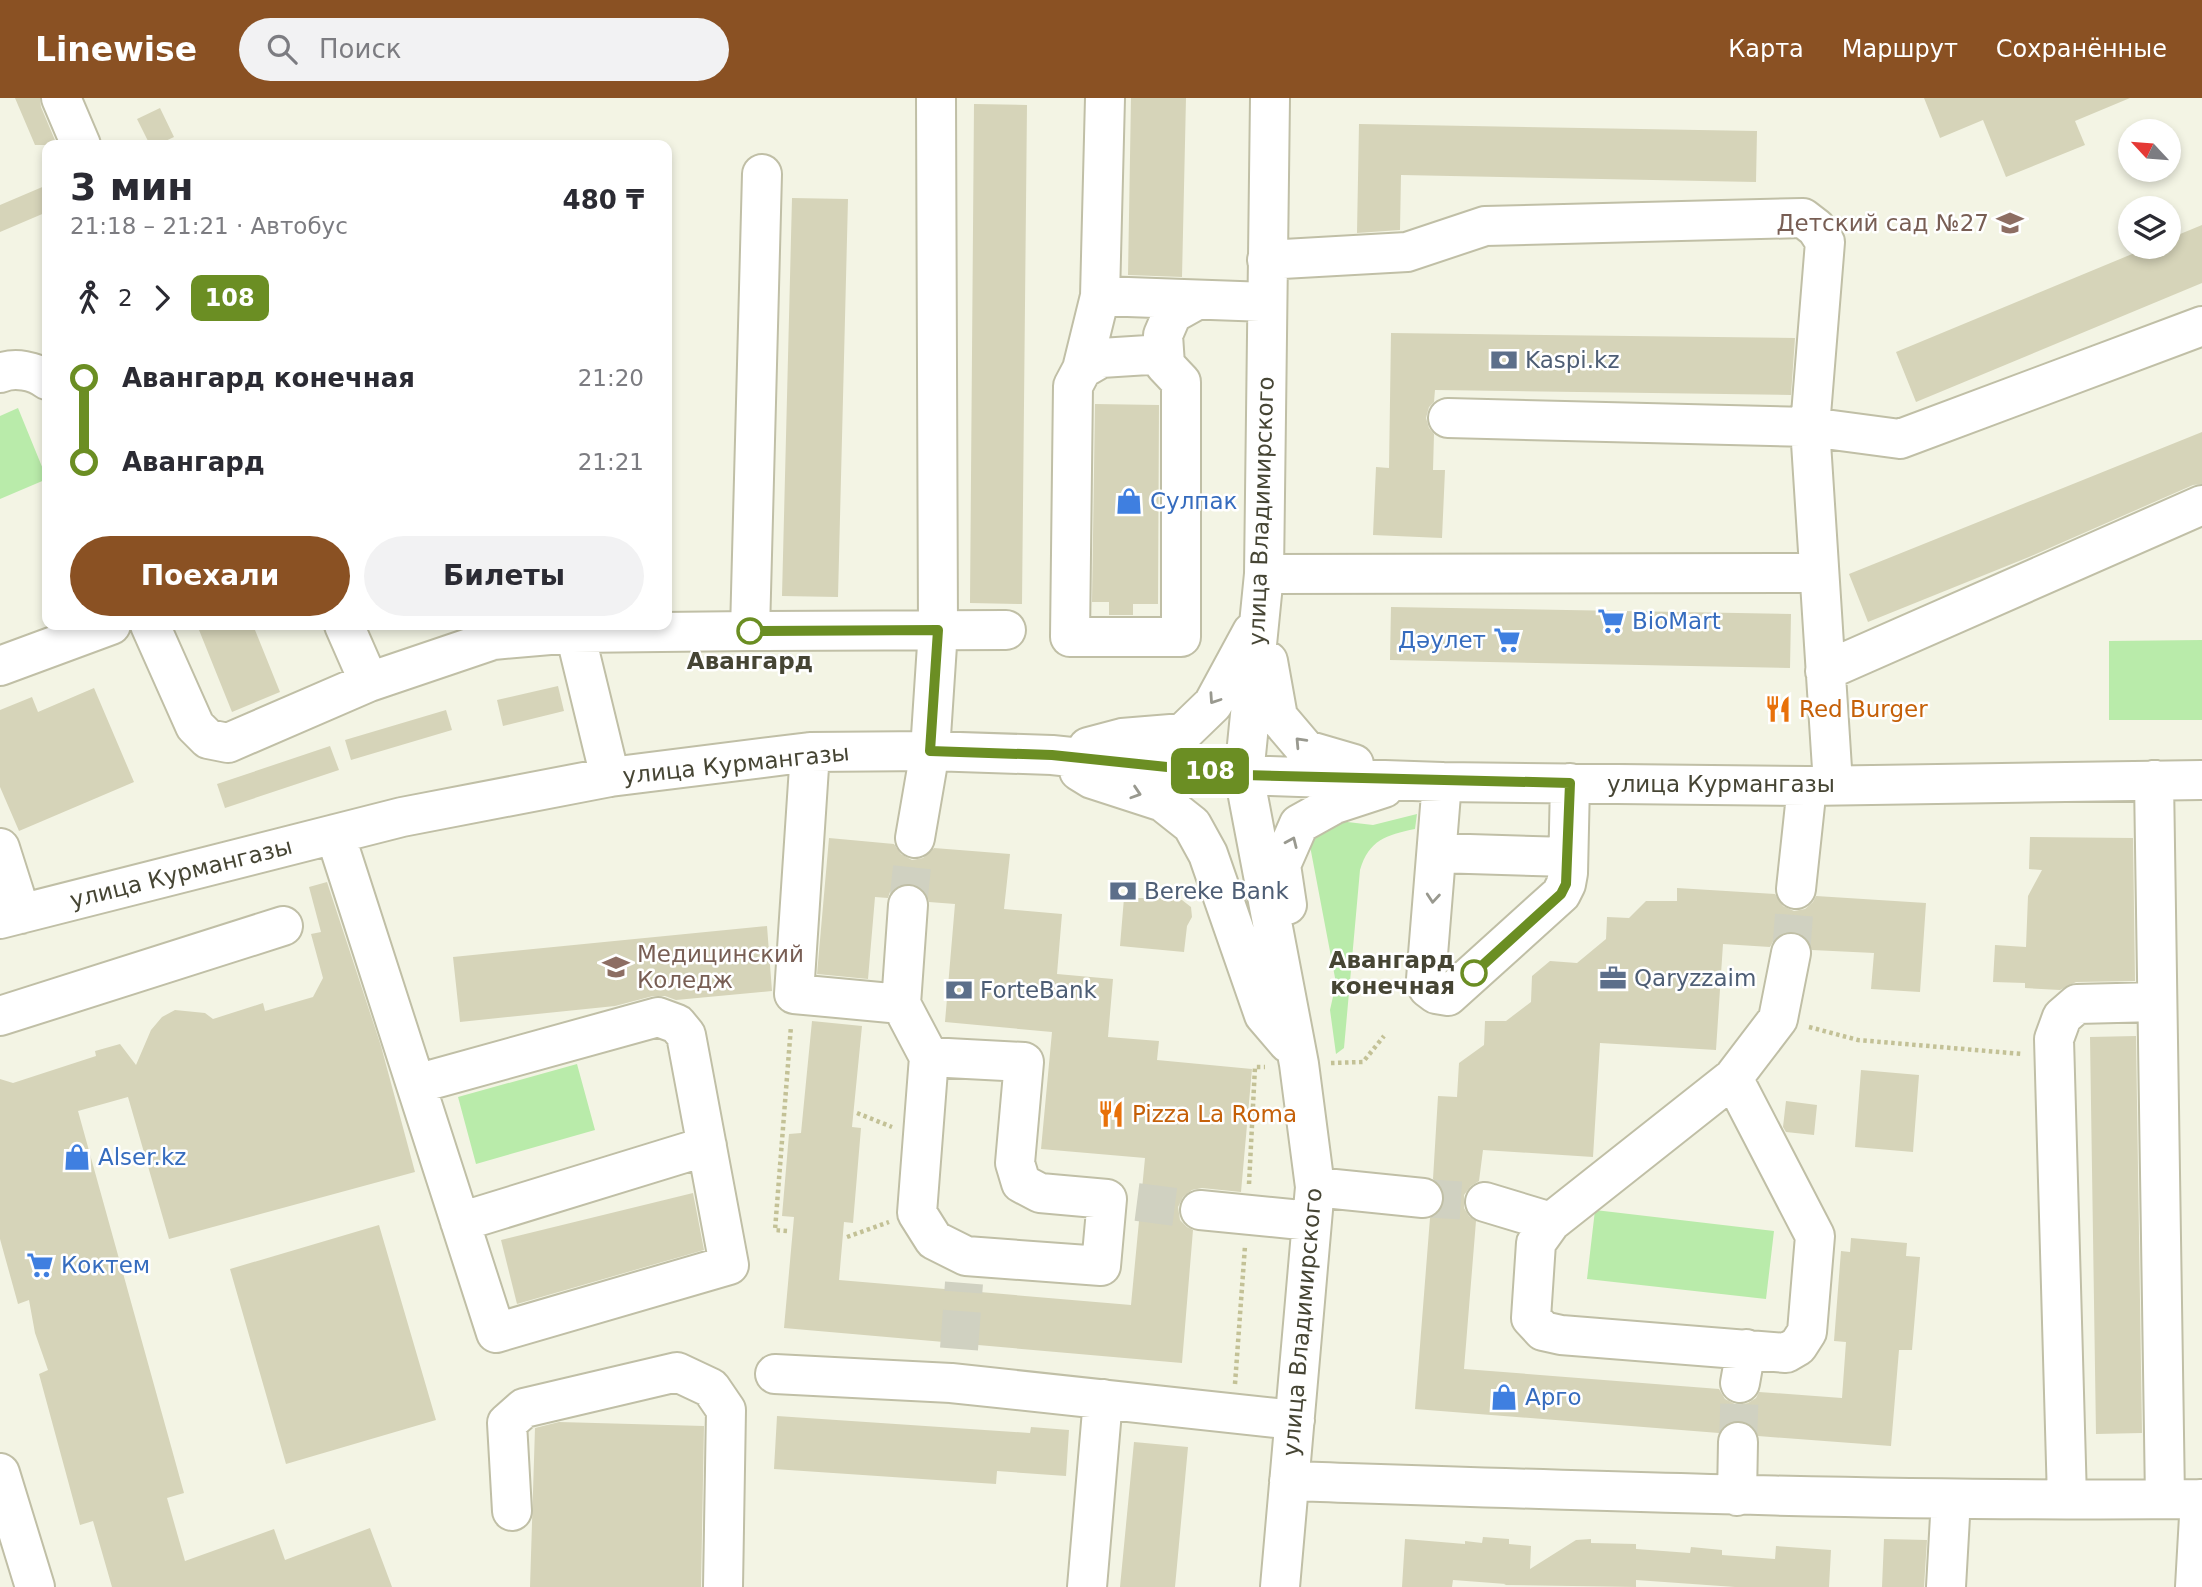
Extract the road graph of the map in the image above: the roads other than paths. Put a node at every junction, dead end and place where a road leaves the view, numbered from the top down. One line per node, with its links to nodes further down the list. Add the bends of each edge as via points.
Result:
1 (61, 98): 5 (street)
2 (936, 98): 28 (street)
3 (1105, 98): 8 (street)
4 (1270, 98): 7 (street, улица Владимирского)
5 (79, 140)
6 (762, 174): 30 (street)
7 (1268, 260): 10 (street, улица Владимирского); 17 (street, via 1408,252 1485,226 1803,218 1825,243)
8 (1100, 296): 9 (street); 13 (street)
9 (1197, 300): 10 (street); 12 (street, via 1172,314 1163,335)
10 (1267, 302): 20 (street, улица Владимирского)
11 (2202, 326): 17 (street, via 1900,439)
12 (1164, 354): 13 (street, via 1101,358); 13 (street, via 1165,365 1181,382 1181,637 1070,637 1073,386)
13 (1082, 369)
14 (0, 373): 15 (street, via 7,370)
15 (42, 376)
16 (1448, 418): 17 (street)
17 (1810, 427): 19 (street)
18 (2202, 505): 32 (street)
19 (1818, 573): 20 (street); 32 (street)
20 (1264, 574): 21 (street, улица Владимирского)
21 (1260, 618): 36 (street, one-way to 36, via 1213,704 1183,733 1122,738); 37 (street, улица Владимирского); 41 (street, one-way to 21, via 1306,750 1278,717)
22 (97, 630): 31 (street)
23 (152, 630): 33 (street, via 195,726 208,739 228,743)
24 (346, 630): 33 (street)
25 (566, 630): 33 (street, via 493,640)
26 (573, 630): 38 (street)
27 (662, 630): 30 (street)
28 (938, 630): 29 (street); 30 (street); 34 (street)
29 (1006, 630)
30 (750, 631)
31 (0, 666)
32 (1825, 671): 43 (street)
33 (369, 682)
34 (930, 751): 35 (street, улица Курмангазы); 36 (street, улица Курмангазы); 45 (street)
35 (810, 752): 38 (street, улица Курмангазы); 55 (street, via 794,994)
36 (1052, 755): 37 (street, улица Курмангазы); 58 (street, one-way to 58, via 1093,779 1163,802 1192,825 1208,854 1264,1015)
37 (1244, 775): 41 (street, улица Курмангазы); 58 (street, улица Владимирского)
38 (610, 777): 44 (street, улица Курмангазы)
39 (2154, 780): 40 (street, улица Курмангазы); 43 (street, улица Курмангазы); 54 (street)
40 (2202, 780)
41 (1426, 781): 42 (street, улица Курмангазы); 47 (street); 58 (street, one-way to 41, via 1281,865 1299,824 1335,804)
42 (1570, 783): 43 (street, улица Курмангазы); 48 (street)
43 (1820, 785): 49 (street)
44 (335, 834): 51 (street, улица Курмангазы); 60 (street)
45 (915, 838)
46 (0, 848): 51 (street)
47 (1437, 853): 48 (street); 48 (street, one-way to 48, via 1426,979 1428,988 1448,996 1561,894)
48 (1569, 857)
49 (1796, 889)
50 (908, 905): 55 (street)
51 (11, 917)
52 (283, 926): 56 (street)
53 (1791, 953): 59 (street, via 1778,1019)
54 (2157, 1002): 76 (street, via 2077,1004 2062,1017 2054,1039); 77 (street)
55 (901, 1004): 57 (street)
56 (0, 1016)
57 (929, 1056): 57 (street, via 1024,1062 1015,1163 1021,1183 1040,1192 1122,1201 1101,1266 965,1270 934,1240 917,1213)
58 (1311, 1058): 64 (street, улица Владимирского)
59 (1733, 1078): 67 (street); 67 (street, via 1815,1236 1807,1332 1798,1346 1743,1366 1543,1331 1531,1318 1536,1243)
60 (416, 1084): 61 (street, via 658,1017 677,1024 686,1035); 66 (street)
61 (707, 1146): 66 (street); 66 (street, via 729,1265 496,1333)
62 (1423, 1198): 64 (street)
63 (1485, 1202): 67 (street)
64 (1313, 1204): 65 (street); 70 (street, улица Владимирского)
65 (1200, 1210)
66 (460, 1222)
67 (1551, 1222)
68 (775, 1374): 69 (street, via 955,1366)
69 (1103, 1399): 70 (street); 81 (street)
70 (1294, 1420): 73 (street, улица Владимирского)
71 (1738, 1442): 74 (street)
72 (0, 1473): 79 (street)
73 (1289, 1481): 74 (street); 82 (street, улица Владимирского)
74 (1737, 1496): 75 (street)
75 (1951, 1499): 76 (street); 83 (street)
76 (2067, 1499): 77 (street)
77 (2189, 1499): 84 (street)
78 (512, 1511): 80 (street, via 508,1423 524,1408 677,1372 711,1388 726,1410)
79 (35, 1587)
80 (723, 1587)
81 (1087, 1587)
82 (1280, 1587)
83 (1946, 1587)
84 (2195, 1587)

